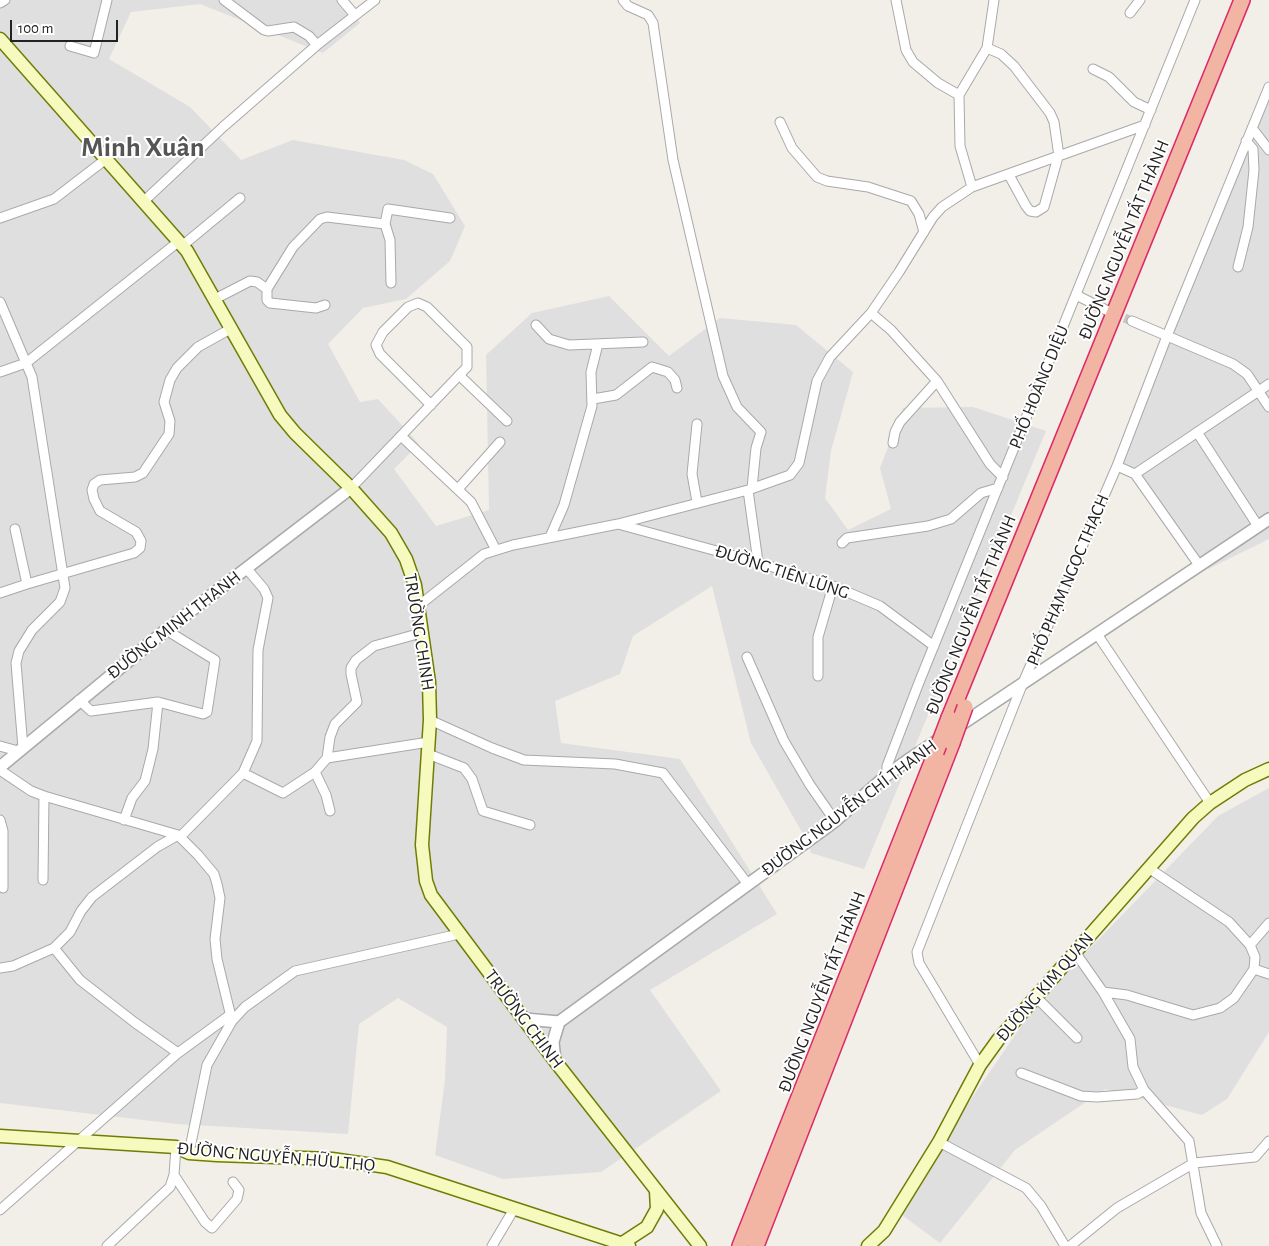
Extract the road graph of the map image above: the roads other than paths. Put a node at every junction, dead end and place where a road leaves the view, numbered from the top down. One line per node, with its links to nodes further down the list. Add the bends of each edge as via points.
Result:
1 (5, 0): 13 (street)
2 (107, 0): 18 (street, via 94,54)
3 (224, 0): 17 (street, via 264,30 294,27)
4 (342, 0): 15 (street)
5 (375, 0): 15 (street)
6 (622, 0): 77 (street, via 648,14 653,23 673,160 722,376 740,412 761,432)
7 (896, 0): 22 (street, via 906,50 913,62)
8 (994, 0): 19 (street)
9 (1140, 0): 14 (street)
10 (1242, 0): 160 (highway, ĐƯỜNG NGUYỄN TẤT THÀNH, bridge, via 949,718)
11 (1252, 0): 161 (highway, ĐƯỜNG NGUYỄN TẤT THÀNH, bridge, via 965,707)
12 (1194, 1): 23 (street, PHỐ HOÀNG DIỆU)
13 (0, 3)
14 (1130, 13)
15 (354, 14): 17 (street)
16 (0, 38): 30 (main road, TRƯỜNG CHINH)
17 (317, 45): 34 (street)
18 (70, 46)
19 (987, 48): 22 (street); 29 (street, via 1001,54 1014,66 1050,113)
20 (1093, 69): 23 (street, via 1109,77 1134,102)
21 (1269, 87): 26 (street, PHỐ PHẠM NGỌC THẠCH)
22 (959, 95): 32 (street, via 960,146)
23 (1151, 110): 25 (street, PHỐ HOÀNG DIỆU)
24 (780, 122): 38 (street, via 792,148 817,177 868,187 911,201)
25 (1144, 125): 29 (street); 43 (street, PHỐ HOÀNG DIỆU)
26 (1252, 128): 27 (street, PHỐ PHẠM NGỌC THẠCH); 28 (street)
27 (1246, 141): 40 (street, via 1252,149 1254,170 1248,227); 52 (street, PHỐ PHẠM NGỌC THẠCH)
28 (1269, 150)
29 (1058, 156): 31 (street); 31 (street, via 1044,207 1036,212 1026,206)
30 (106, 159): 34 (main road, TRƯỜNG CHINH); 35 (street, via 54,199)
31 (1009, 175): 32 (street)
32 (972, 187): 38 (street, via 942,208)
33 (240, 198): 39 (street)
34 (143, 202): 39 (main road, TRƯỜNG CHINH)
35 (0, 218)
36 (450, 218): 37 (street, via 388,208)
37 (385, 224): 41 (street, via 390,240); 42 (street, via 327,217 320,219 293,247)
38 (924, 232): 48 (street)
39 (180, 244): 44 (main road, TRƯỜNG CHINH); 55 (street)
40 (1238, 267)
41 (392, 283)
42 (267, 289): 44 (street, via 250,281); 46 (street, via 270,303 316,308)
43 (1076, 295): 47 (street); 73 (street, PHỐ HOÀNG DIỆU)
44 (215, 299): 51 (main road, TRƯỜNG CHINH)
45 (0, 302): 55 (street)
46 (325, 305)
47 (1110, 312)
48 (871, 313): 58 (street, via 892,330); 77 (street, via 830,357 817,381 795,470 790,475)
49 (1132, 321): 52 (street)
50 (536, 325): 54 (street, via 559,344)
51 (232, 328): 74 (main road, TRƯỜNG CHINH, via 280,415); 89 (street, via 198,347 177,368 164,402 170,421 169,434 143,473 135,477 100,480 94,484 92,490 100,511 136,532 141,540 140,548 134,553)
52 (1167, 336): 61 (street, via 1233,364 1247,374); 71 (street, PHỐ PHẠM NGỌC THẠCH)
53 (643, 342): 54 (street)
54 (598, 344): 62 (street, via 591,372)
55 (26, 363): 56 (street); 89 (street, via 35,393)
56 (0, 372)
57 (459, 375): 63 (street); 63 (street, via 467,367 467,346 424,305 411,305 383,332 376,345 380,354); 65 (street)
58 (937, 381): 70 (street, via 900,422); 73 (street, via 990,464)
59 (1269, 384): 61 (street)
60 (677, 388): 62 (street, via 668,372 652,367 616,395)
61 (1259, 391): 64 (street); 67 (street)
62 (593, 399): 83 (street, via 564,505)
63 (430, 405): 68 (street)
64 (1269, 407)
65 (507, 421)
66 (697, 424): 78 (street, via 692,474)
67 (1197, 432): 72 (street); 81 (street)
68 (401, 436): 74 (street); 76 (street)
69 (500, 442): 76 (street)
70 (893, 443)
71 (1117, 466): 72 (street); 100 (street, PHỐ PHẠM NGỌC THẠCH)
72 (1135, 474): 87 (street)
73 (1003, 477): 75 (street, PHỐ HOÀNG DIỆU)
74 (351, 488): 88 (street, ĐƯỜNG MINH THANH); 93 (main road, TRƯỜNG CHINH, via 391,533 406,559 415,585)
75 (998, 488): 84 (street, via 981,493 951,520 847,538); 97 (street, PHỐ HOÀNG DIỆU)
76 (458, 489): 85 (street, via 474,508)
77 (750, 489): 78 (street); 86 (street)
78 (697, 502): 80 (street)
79 (1269, 519): 81 (street, ĐƯỜNG NGUYỄN CHÍ THANH)
80 (618, 524): 83 (street); 86 (street, ĐƯỜNG TIÊN LŨNG)
81 (1258, 526): 87 (street, ĐƯỜNG NGUYỄN CHÍ THANH)
82 (15, 529): 90 (street)
83 (550, 537): 85 (street)
84 (842, 543)
85 (496, 550): 93 (street, via 484,554)
86 (758, 562): 91 (street, ĐƯỜNG TIÊN LŨNG)
87 (1199, 565): 96 (street, ĐƯỜNG NGUYỄN CHÍ THANH)
88 (247, 569): 94 (street, ĐƯỜNG MINH THANH); 111 (street, via 268,598 258,650 258,735)
89 (63, 572): 90 (street); 106 (street, via 63,596 23,641 16,663)
90 (27, 584): 92 (street)
91 (833, 586): 97 (street, ĐƯỜNG TIÊN LŨNG, via 880,606); 99 (street, via 818,637)
92 (0, 592)
93 (417, 607): 95 (main road, TRƯỜNG CHINH)
94 (166, 630): 101 (street, ĐƯỜNG MINH THANH); 102 (street, via 212,657 216,663 206,714)
95 (421, 633): 103 (main road, TRƯỜNG CHINH, via 429,682); 107 (street, via 374,646 356,660 351,674 357,702 336,724 330,736)
96 (1097, 634): 100 (street, ĐƯỜNG NGUYỄN CHÍ THANH); 114 (street)
97 (934, 646): 112 (street, PHỐ HOÀNG DIỆU, via 887,766)
98 (747, 657): 118 (street, via 788,749)
99 (818, 676)
100 (1022, 685): 112 (street, ĐƯỜNG NGUYỄN CHÍ THANH); 141 (street, PHỐ PHẠM NGỌC THẠCH, via 917,952 919,963)
101 (79, 700): 102 (street, via 91,711); 106 (street, ĐƯỜNG MINH THANH)
102 (158, 702): 117 (street, via 153,749 145,781 132,798)
103 (430, 720): 105 (main road, TRƯỜNG CHINH); 123 (street, via 524,760 615,764 663,773)
104 (0, 746): 106 (street)
105 (429, 748): 107 (street); 119 (street, via 464,768 472,779 483,810); 126 (main road, TRƯỜNG CHINH, via 422,845 426,881 431,895)
106 (20, 750): 108 (street, ĐƯỜNG MINH THANH)
107 (327, 758): 110 (street)
108 (0, 768): 113 (street, via 31,791)
109 (1269, 769): 114 (main road, ĐƯỜNG KIM QUAN)
110 (315, 772): 111 (street, via 283,793); 115 (street)
111 (243, 773): 120 (street)
112 (887, 775): 118 (street, ĐƯỜNG NGUYỄN CHÍ THANH)
113 (44, 796): 117 (street); 122 (street)
114 (1210, 803): 121 (main road, ĐƯỜNG KIM QUAN)
115 (330, 811)
116 (0, 820): 124 (street)
117 (124, 820): 120 (street)
118 (835, 821): 123 (street, ĐƯỜNG NGUYỄN CHÍ THANH)
119 (530, 826)
120 (179, 836): 128 (street, via 157,847 92,897 70,932); 135 (street, via 214,874 218,884 220,898 215,939)
121 (1150, 869): 127 (street, via 1221,915); 129 (main road, ĐƯỜNG KIM QUAN)
122 (43, 880)
123 (747, 883): 137 (street, ĐƯỜNG NGUYỄN CHÍ THANH)
124 (3, 888)
125 (1269, 923): 127 (street)
126 (459, 934): 135 (street, via 295,971); 136 (main road, TRƯỜNG CHINH)
127 (1250, 945): 131 (street, via 1255,957)
128 (54, 948): 130 (street); 139 (street, via 80,980)
129 (1075, 952): 133 (street); 134 (main road, ĐƯỜNG KIM QUAN)
130 (0, 968)
131 (1254, 969): 132 (street); 133 (street, via 1234,998 1220,1008 1193,1015 1127,995)
132 (1269, 974)
133 (1103, 992): 143 (street, via 1130,1039 1133,1067)
134 (1036, 997): 138 (street); 141 (main road, ĐƯỜNG KIM QUAN)
135 (231, 1018): 139 (street); 149 (street, via 207,1064)
136 (525, 1019): 137 (street); 140 (main road, TRƯỜNG CHINH)
137 (559, 1022): 140 (street, via 553,1042)
138 (1077, 1038)
139 (178, 1053): 145 (street)
140 (556, 1061): 153 (main road, TRƯỜNG CHINH)
141 (980, 1065): 147 (main road, ĐƯỜNG KIM QUAN)
142 (1021, 1074): 143 (street, via 1081,1096 1137,1094)
143 (1144, 1090): 150 (street, via 1189,1141)
144 (0, 1136): 145 (main road, ĐƯỜNG NGUYỄN HỮU THỌ)
145 (78, 1141): 148 (main road, ĐƯỜNG NGUYỄN HỮU THỌ); 155 (street)
146 (1269, 1141): 150 (street, via 1255,1157)
147 (939, 1142): 162 (main road, ĐƯỜNG KIM QUAN, via 884,1231); 163 (street, via 1026,1188 1041,1206)
148 (176, 1147): 149 (main road, ĐƯỜNG NGUYỄN HỮU THỌ); 151 (street)
149 (189, 1152): 154 (main road, ĐƯỜNG NGUYỄN HỮU THỌ, via 332,1159 387,1167)
150 (1194, 1163): 164 (street, via 1117,1208); 165 (street, via 1201,1213)
151 (174, 1175): 152 (street, via 212,1228 237,1199 239,1190); 157 (street, via 170,1187)
152 (233, 1182)
153 (656, 1191): 156 (main road, via 657,1209 650,1222); 159 (main road, TRƯỜNG CHINH)
154 (514, 1209): 156 (main road, ĐƯỜNG NGUYỄN HỮU THỌ); 158 (street)
155 (0, 1210)
156 (625, 1245)
157 (108, 1246)
158 (492, 1246)
159 (700, 1246)
160 (740, 1246)
161 (756, 1246)
162 (868, 1246)
163 (1064, 1246)
164 (1070, 1246)
165 (1217, 1246)

